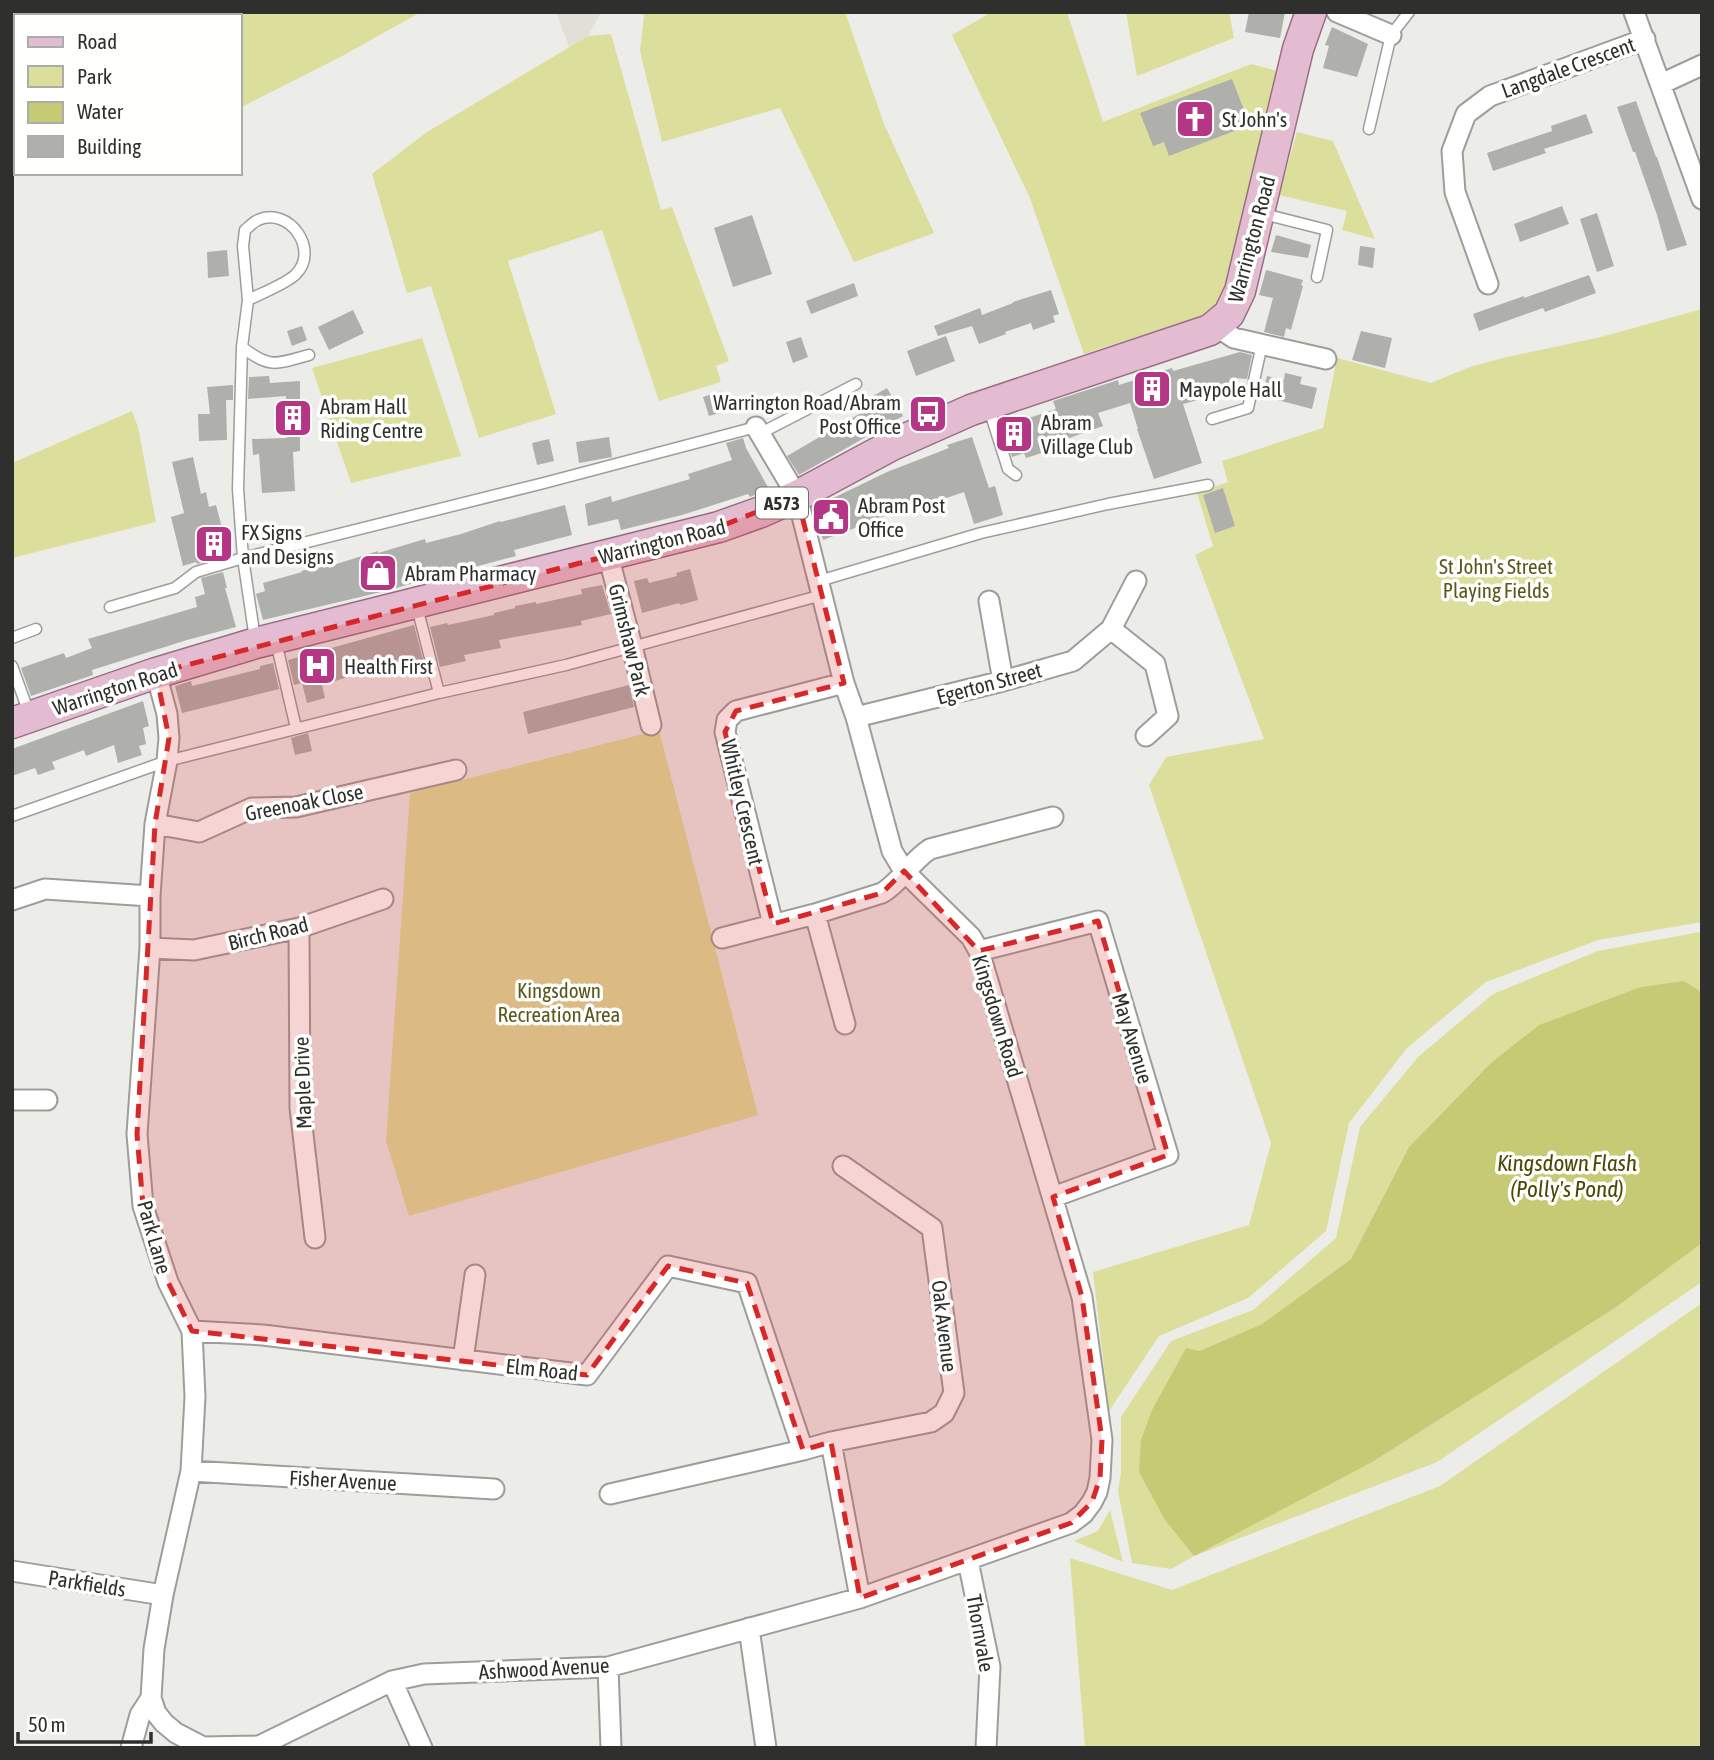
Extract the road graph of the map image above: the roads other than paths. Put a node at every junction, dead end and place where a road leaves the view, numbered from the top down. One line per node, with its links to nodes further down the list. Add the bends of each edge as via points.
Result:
1 (1311, 12): 11 (main road, Warrington Road / A573, via 1298,49)
2 (1338, 12): 5 (street)
3 (1409, 12): 5 (lane)
4 (1634, 12): 6 (street)
5 (1391, 35): 9 (lane)
6 (1645, 39): 8 (street); 13 (street, Langdale Crescent, via 1490,96 1466,114 1452,150 1455,192)
7 (1702, 65): 8 (street)
8 (1661, 84): 10 (street)
9 (1368, 129)
10 (1702, 198)
11 (1260, 213): 12 (lane, via 1327,230); 15 (main road, Warrington Road / A573, via 1237,301)
12 (1317, 277)
13 (1488, 284)
14 (248, 300): 14 (lane, via 245,230 257,220 273,216 287,221 302,240 304,263 295,276); 17 (lane)
15 (1217, 325): 16 (street, via 1234,338); 21 (main road, Warrington Road / A573)
16 (1262, 344): 19 (street); 22 (lane, via 1248,408)
17 (242, 347): 18 (lane, via 259,360 273,363); 28 (lane, via 238,489)
18 (309, 355)
19 (1326, 359)
20 (856, 384): 23 (lane)
21 (988, 405): 24 (lane, via 1008,469); 26 (main road, Warrington Road / A573, via 892,445)
22 (1212, 419)
23 (759, 430): 26 (street, Kingsdown Road); 28 (lane)
24 (1016, 475)
25 (1208, 485): 30 (lane, via 981,534)
26 (797, 496): 27 (main road, Warrington Road / A573, via 719,527); 30 (street, Kingsdown Road)
27 (608, 555): 32 (main road, Warrington Road / A573); 38 (street, Grimshaw Park)
28 (243, 558): 33 (lane, via 196,572 175,588); 37 (lane)
29 (1136, 581): 35 (street, Egerton Street)
30 (821, 588): 38 (lane); 42 (street, Kingsdown Road)
31 (989, 601): 41 (street)
32 (416, 603): 37 (main road, Warrington Road / A573); 43 (lane)
33 (110, 607)
34 (36, 629): 36 (lane)
35 (1111, 629): 41 (street, Egerton Street, via 1073,661); 48 (street, via 1155,664 1168,716)
36 (12, 638)
37 (265, 641): 40 (main road, Warrington Road / A573); 47 (lane)
38 (632, 646): 43 (lane); 46 (street, Grimshaw Park)
39 (12, 666): 45 (lane)
40 (156, 673): 45 (main road, Warrington Road / A573); 49 (street, Park Lane, via 167,714)
41 (1003, 681): 44 (street, Egerton Street)
42 (844, 683): 44 (street, Kingsdown Road); 59 (street, Whitley Crescent, via 736,711 727,720 725,732)
43 (439, 693): 47 (lane)
44 (856, 717): 54 (street, Kingsdown Road, via 892,851)
45 (22, 720)
46 (651, 726)
47 (296, 729): 49 (lane)
48 (1146, 736)
49 (167, 761): 51 (lane); 53 (street, Park Lane)
50 (456, 770): 53 (street, Greenoak Close, via 296,807 252,808 199,832)
51 (12, 816)
52 (1053, 817): 54 (street, via 930,849)
53 (155, 824): 55 (street, Park Lane)
54 (904, 872): 58 (street, via 882,893); 63 (street, Kingsdown Road, via 971,937)
55 (150, 896): 57 (street, via 45,889); 62 (street, Park Lane)
56 (383, 898): 60 (street, Birch Road)
57 (12, 900)
58 (815, 914): 59 (street); 64 (street)
59 (773, 924): 61 (street)
60 (299, 928): 62 (street, Birch Road, via 194,950); 69 (street, Maple Drive, via 300,1108)
61 (722, 938)
62 (150, 948): 71 (street, Park Lane, via 137,1134 143,1206 168,1282)
63 (979, 951): 68 (street, Kingsdown Road); 68 (street, May Avenue, via 1098,921 1168,1155)
64 (845, 1024)
65 (12, 1100): 66 (street)
66 (47, 1100)
67 (843, 1166): 73 (street, Oak Avenue, via 932,1228 954,1392 944,1413 931,1422)
68 (1052, 1197): 78 (street, Kingsdown Road, via 1082,1297 1102,1440 1100,1479 1092,1502 1071,1524)
69 (315, 1238)
70 (475, 1276): 72 (street)
71 (191, 1331): 72 (street, Elm Road, via 263,1335); 75 (street, Park Lane, via 195,1397)
72 (463, 1360): 74 (street, Elm Road, via 587,1376 668,1266 747,1283)
73 (831, 1442): 74 (street, Oak Avenue); 82 (street)
74 (803, 1450): 77 (street, Oak Avenue)
75 (191, 1471): 76 (street, Fisher Avenue); 81 (street, Park Lane)
76 (494, 1489)
77 (610, 1494)
78 (1040, 1534): 79 (street, Ashwood Avenue)
79 (968, 1561): 82 (street, Ashwood Avenue); 91 (street, Thornvale, via 990,1668)
80 (12, 1571): 81 (street, Parkfields)
81 (163, 1595): 86 (street, Park Lane)
82 (860, 1598): 83 (street, Ashwood Avenue)
83 (749, 1628): 84 (street, Ashwood Avenue); 90 (street)
84 (608, 1667): 85 (street, Ashwood Avenue, via 424,1674); 89 (street)
85 (392, 1681): 86 (street, Ashwood Avenue, via 259,1746 202,1747 164,1723); 88 (street)
86 (151, 1698): 87 (street, Park Lane, via 139,1715)
87 (131, 1748)
88 (422, 1748)
89 (611, 1748)
90 (766, 1748)
91 (986, 1748)

